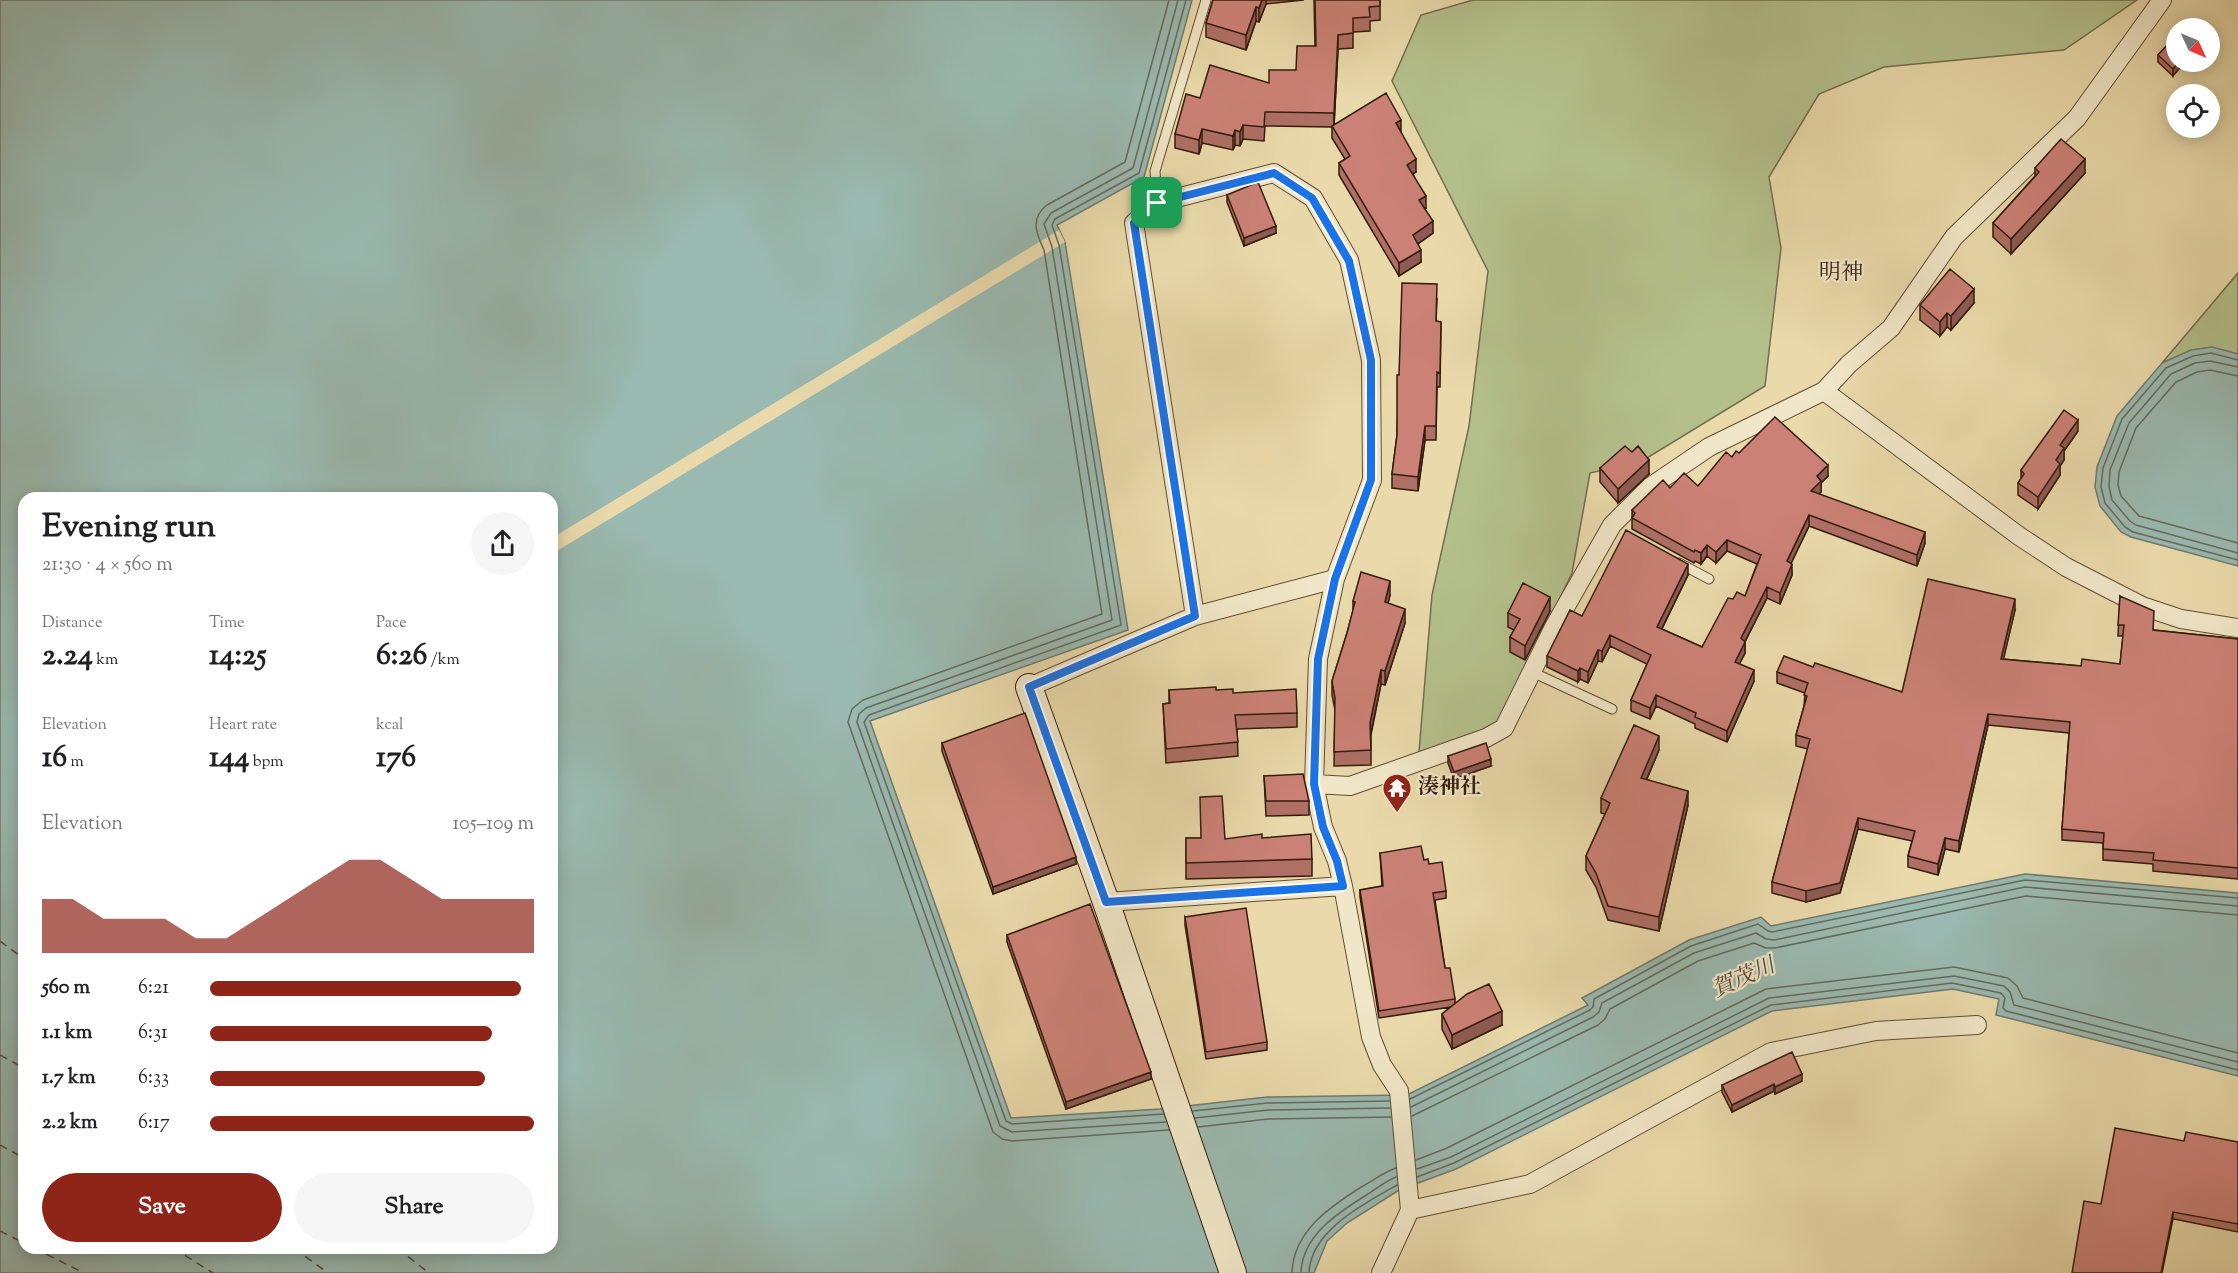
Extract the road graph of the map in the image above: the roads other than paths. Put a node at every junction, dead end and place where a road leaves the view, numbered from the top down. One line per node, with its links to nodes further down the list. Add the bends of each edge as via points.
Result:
1 (1206, 0): 3 (lane, via 1155,171)
2 (2162, 0): 4 (street, via 2077,118 1954,237 1891,328)
3 (1157, 203): 6 (street, via 1274,173 1312,198 1349,261 1371,360 1371,480); 8 (street, via 1134,223)
4 (1824, 391): 9 (street, via 2066,567 2142,606 2181,619); 10 (street, via 1709,447 1650,487 1616,528 1554,627)
5 (1670, 557): 7 (lane)
6 (1335, 579): 8 (street); 13 (street, via 1318,659)
7 (1709, 579)
8 (1195, 616): 11 (street)
9 (2238, 628)
10 (1532, 672): 12 (lane); 13 (street, via 1504,728 1486,738 1350,786)
11 (1029, 687): 15 (street)
12 (1612, 709)
13 (1314, 784): 14 (street, via 1323,827)
14 (1343, 886): 15 (street); 17 (street, via 1371,1038 1382,1065 1400,1091)
15 (1106, 902): 18 (street)
16 (1977, 1024): 17 (street, via 1876,1031 1772,1052 1530,1184)
17 (1410, 1210): 19 (street)
18 (1233, 1273)
19 (1381, 1273)

